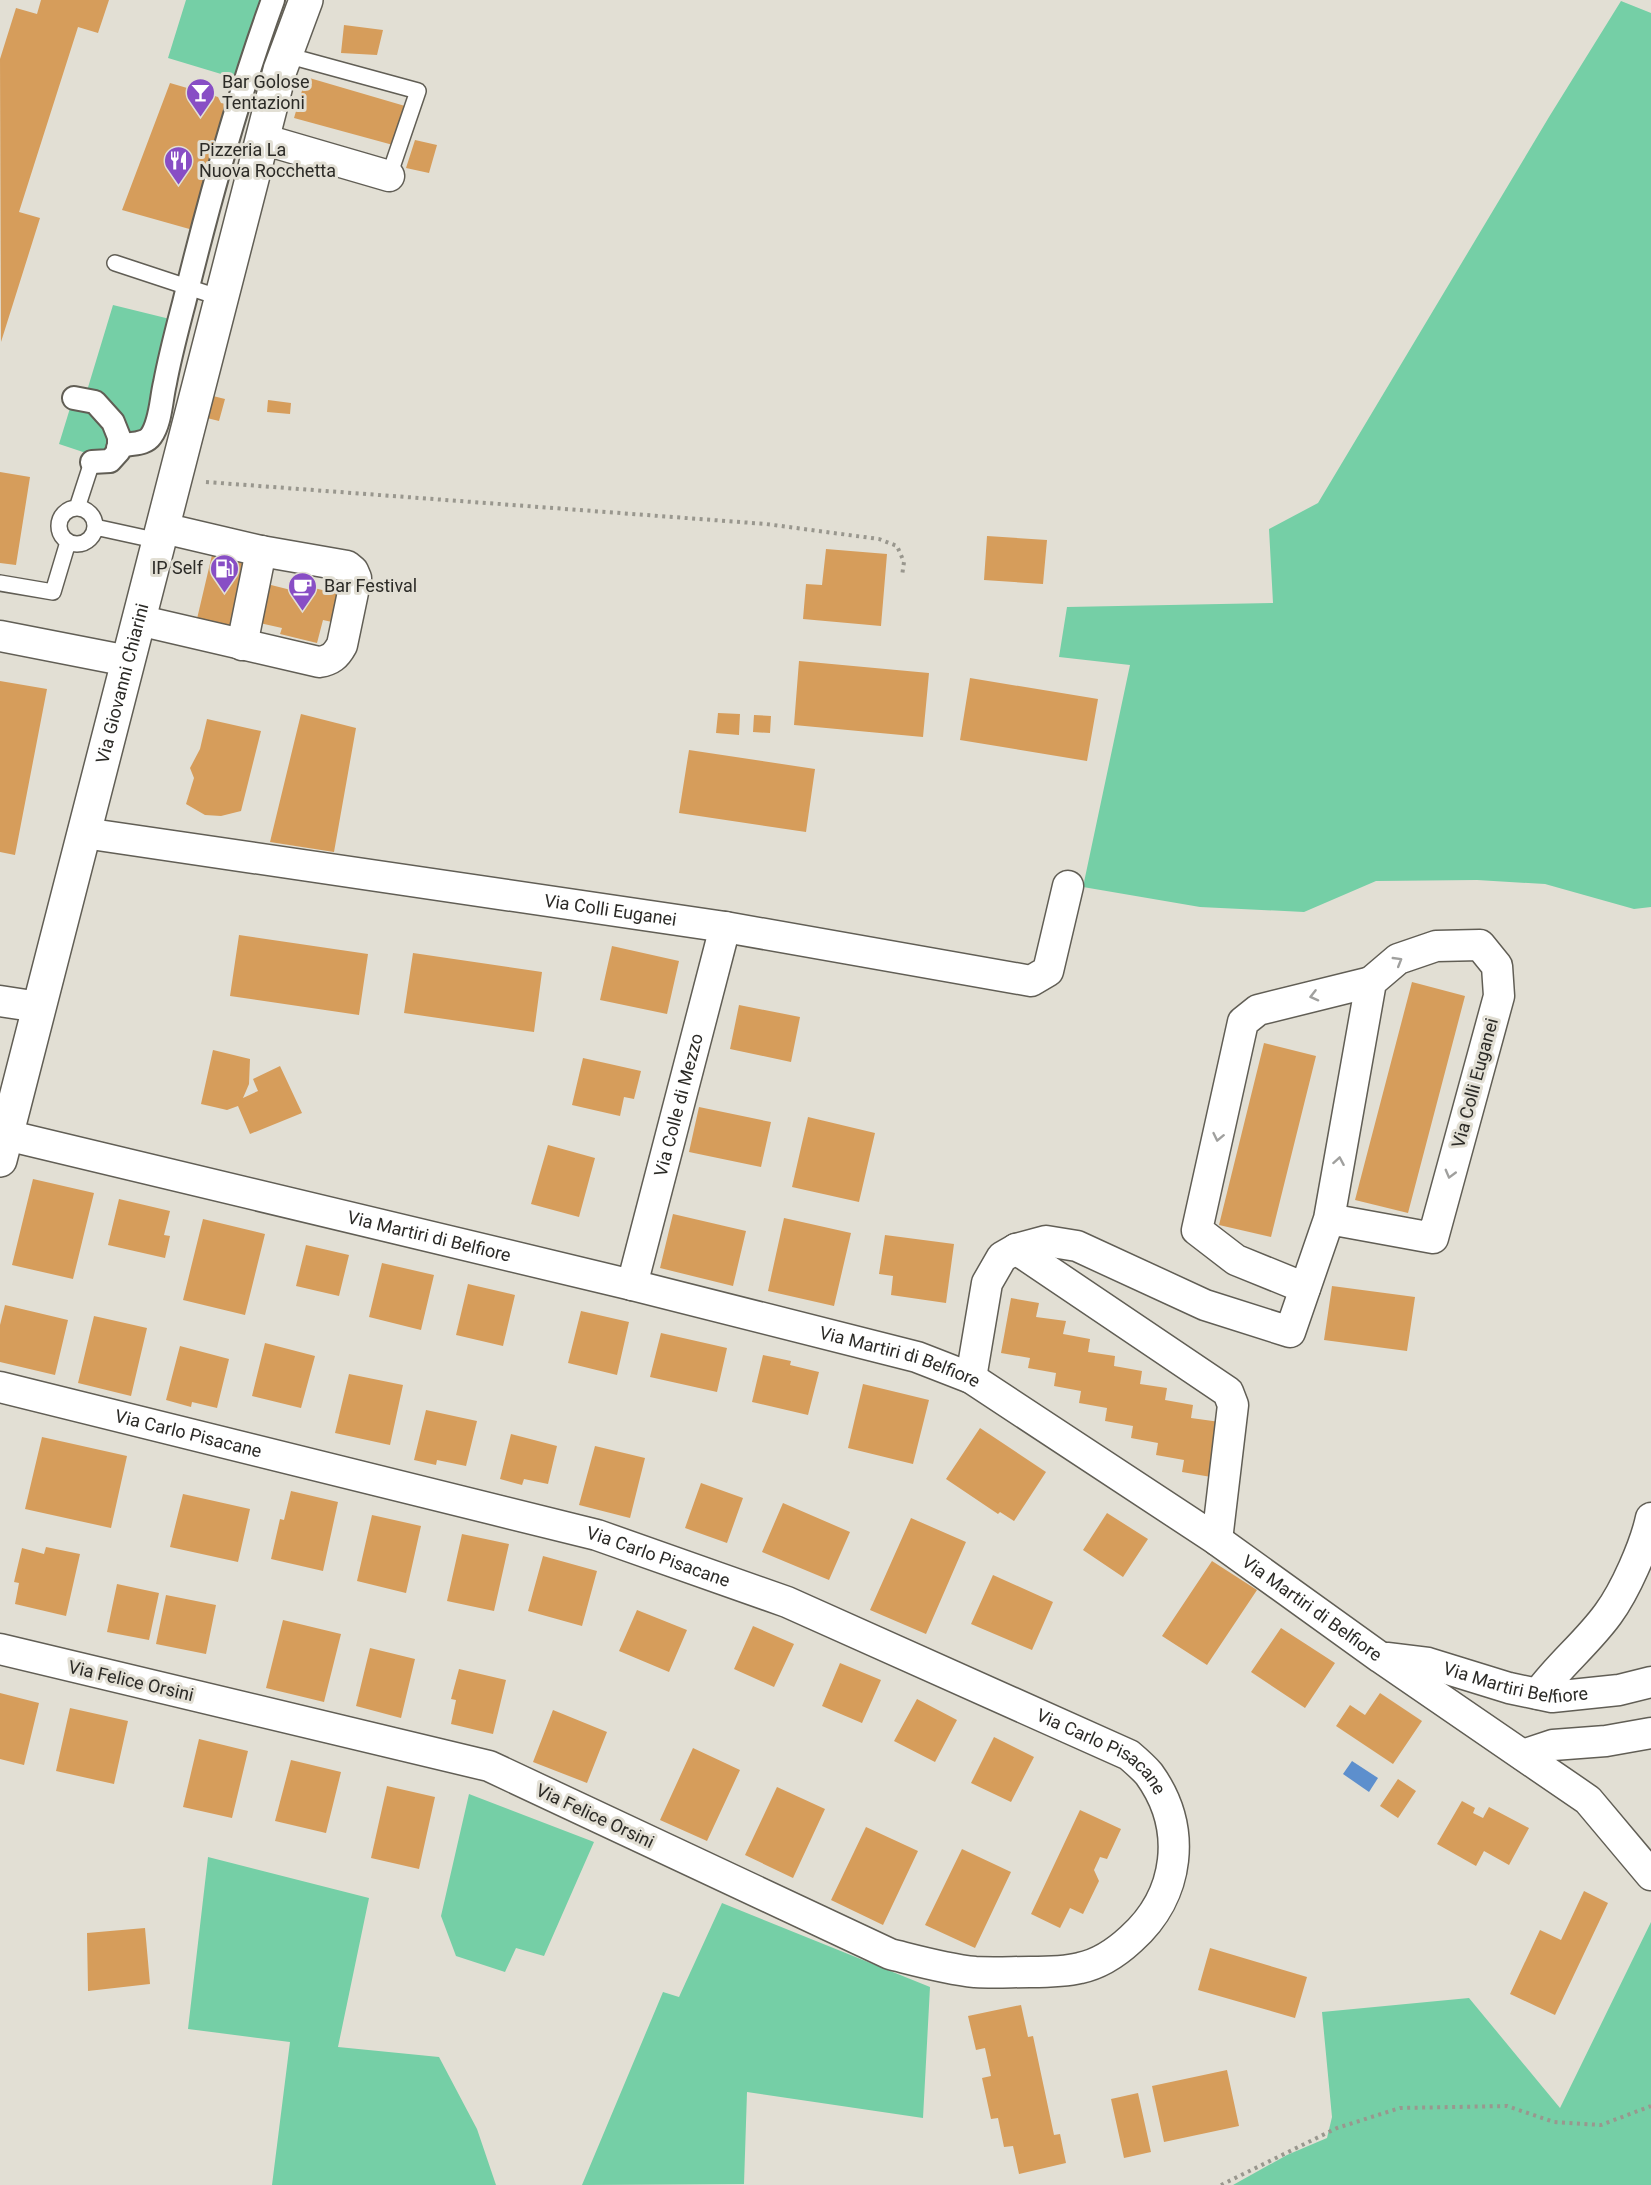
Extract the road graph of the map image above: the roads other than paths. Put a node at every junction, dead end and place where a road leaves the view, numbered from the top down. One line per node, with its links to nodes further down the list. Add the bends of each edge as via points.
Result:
1 (273, 0): 7 (street, via 234,115)
2 (306, 0): 3 (main road, Via Giovanni Chiarini)
3 (286, 56): 4 (main road, Via Giovanni Chiarini); 5 (lane, via 418,91)
4 (262, 139): 5 (street); 8 (main road, Via Giovanni Chiarini)
5 (389, 176)
6 (115, 263): 7 (lane)
7 (188, 287): 8 (lane); 10 (street, via 155,428 150,439)
8 (221, 298): 14 (main road, Via Giovanni Chiarini)
9 (74, 398): 10 (street, via 95,402 106,413 119,437)
10 (118, 448): 11 (street, via 110,460)
11 (92, 462): 12 (lane)
12 (77, 508): 13 (lane, via 88,512); 15 (lane, via 66,511 59,521 60,533)
13 (95, 527): 14 (lane); 15 (lane, via 86,542)
14 (161, 534): 16 (street); 18 (main road, Via Giovanni Chiarini)
15 (68, 542): 17 (lane, via 53,592)
16 (261, 551): 20 (street); 20 (street, via 347,567 356,578 342,645 329,660 319,662)
17 (0, 583)
18 (138, 620): 20 (street); 21 (main road, Via Giovanni Chiarini)
19 (0, 636): 21 (street)
20 (242, 645)
21 (128, 661): 22 (main road, Via Giovanni Chiarini)
22 (84, 833): 24 (street, Via Colli Euganei); 27 (main road, Via Giovanni Chiarini)
23 (1068, 886): 24 (street, Via Colli Euganei, via 1048,971 1031,981)
24 (725, 927): 31 (street, Via Colle di Mezzo)
25 (1371, 981): 29 (street, one-way to 25); 29 (street, Via Colli Euganei, one-way to 29, via 1398,959 1436,946 1480,945 1497,966 1499,996 1433,1239); 32 (street, Via Colli Euganei, one-way to 32, via 1258,1010 1243,1022 1197,1230 1236,1260)
26 (0, 1001): 27 (street)
27 (39, 1007): 28 (main road, Via Giovanni Chiarini)
28 (3, 1147): 31 (street, Via Martiri di Belfiore)
29 (1329, 1219): 32 (street)
30 (1016, 1249): 32 (street, via 1046,1240 1077,1246 1205,1305 1290,1332); 33 (street, via 1002,1257 987,1282); 36 (street, via 1228,1392 1233,1405)
31 (632, 1285): 33 (street, Via Martiri di Belfiore, via 917,1357)
32 (1305, 1288)
33 (971, 1378): 36 (street, Via Martiri di Belfiore)
34 (0, 1387): 44 (street, Via Carlo Pisacane, via 597,1536 787,1602 1079,1731 1129,1755 1148,1773 1161,1794 1175,1852 1170,1880)
35 (1651, 1518): 40 (street, via 1647,1539 1608,1614)
36 (1217, 1540): 38 (street, Via Martiri di Belfiore)
37 (0, 1649): 44 (street, Via Felice Orsini, via 489,1766 890,1954 932,1965 976,1972 1081,1968 1116,1953)
38 (1381, 1658): 40 (street, Via Martiri Belfiore, via 1428,1663); 42 (street, Via Martiri di Belfiore)
39 (1651, 1682): 40 (street, Via Martiri Belfiore, via 1552,1697)
40 (1538, 1694)
41 (1651, 1733): 42 (street, via 1553,1745)
42 (1523, 1755): 43 (street, Via Martiri di Belfiore, via 1588,1800)
43 (1651, 1875)
44 (1159, 1906)

